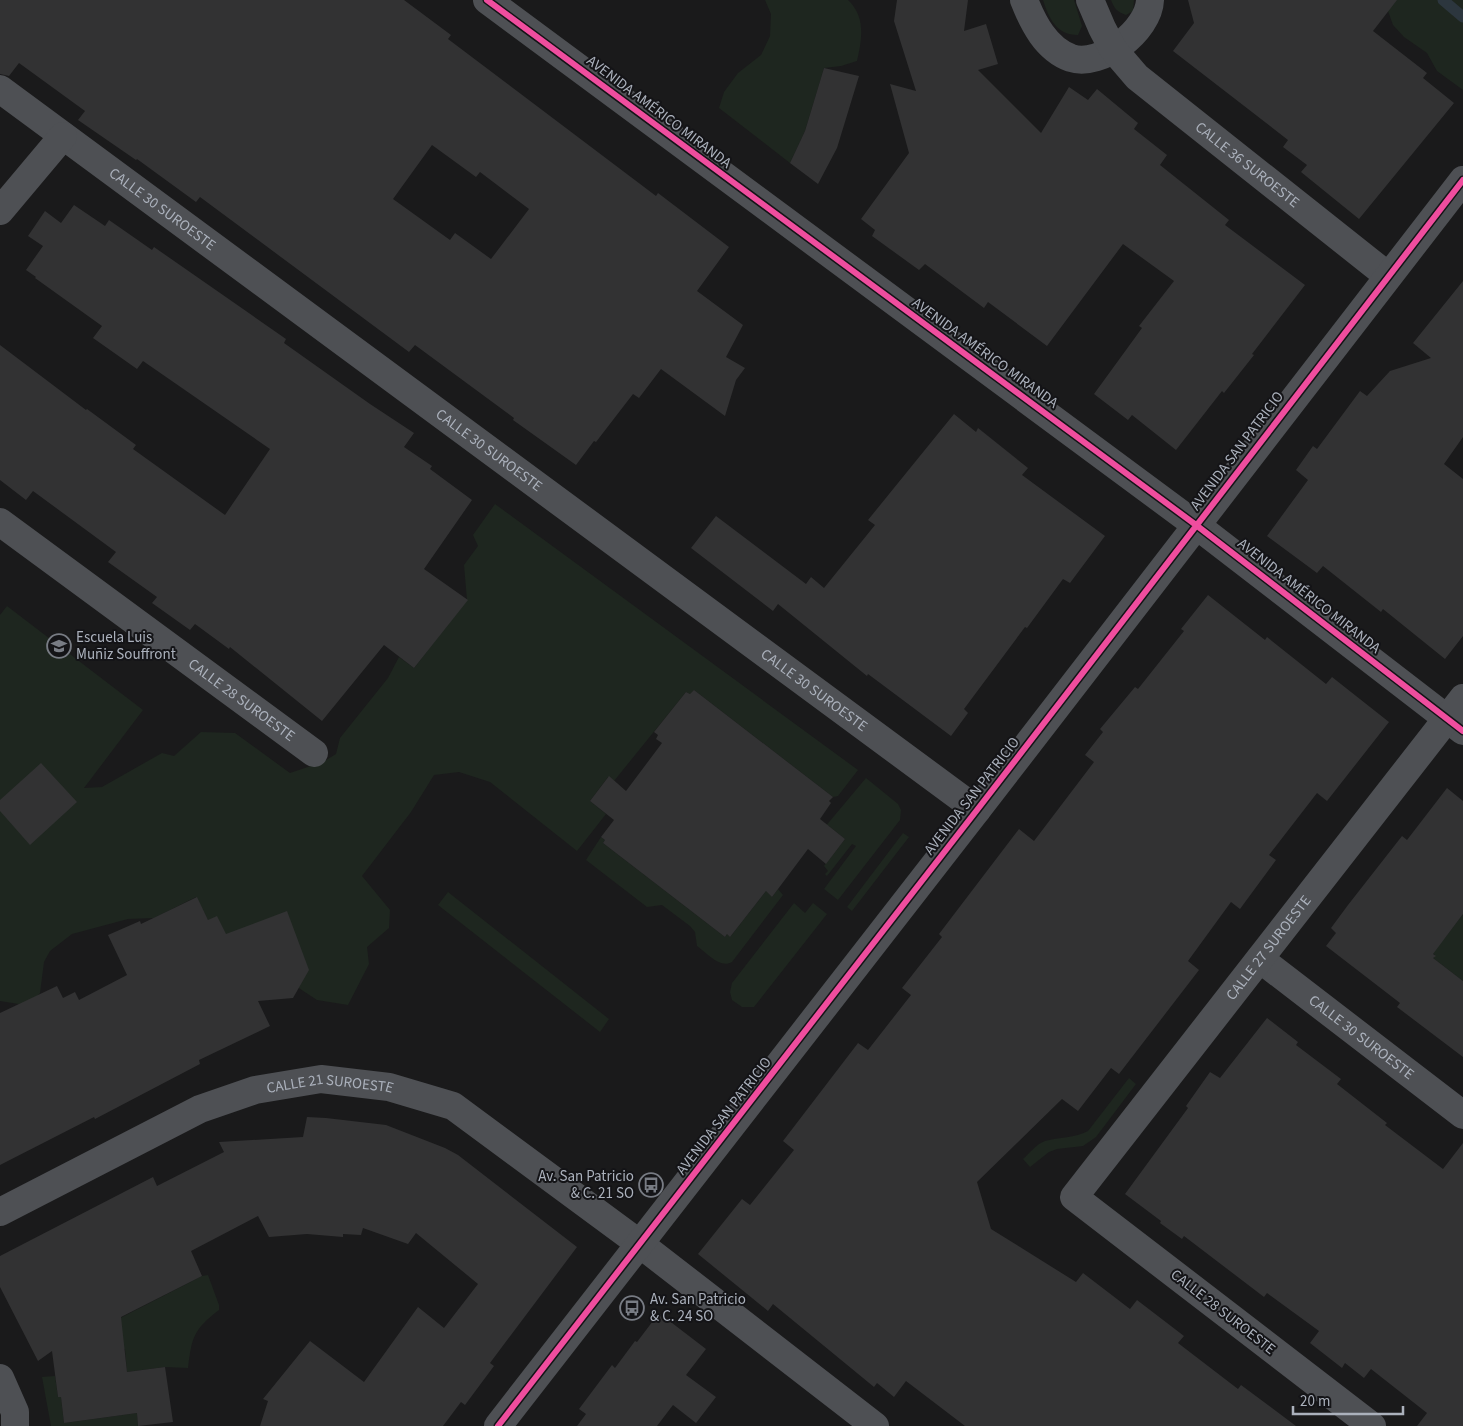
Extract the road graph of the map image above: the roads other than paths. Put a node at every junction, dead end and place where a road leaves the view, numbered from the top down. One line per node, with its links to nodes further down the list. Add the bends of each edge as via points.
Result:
1 (487, 0): 12 (street, AVENIDA AMÉRICO MIRANDA)
2 (1024, 0): 5 (street, via 1040,34 1071,57 1082,60)
3 (1090, 0): 5 (street, CALLE 36 SUROESTE)
4 (1150, 0): 5 (street, via 1144,20 1136,32)
5 (1113, 49): 10 (street, CALLE 36 SUROESTE, via 1137,77)
6 (0, 89): 7 (street, CALLE 30 SUROESTE)
7 (63, 136): 9 (street); 15 (street, CALLE 30 SUROESTE)
8 (1463, 180): 10 (street, AVENIDA SAN PATRICIO)
9 (0, 211)
10 (1388, 276): 12 (street, AVENIDA SAN PATRICIO)
11 (0, 522): 14 (street, CALLE 28 SUROESTE)
12 (1196, 525): 13 (street, AVENIDA AMÉRICO MIRANDA); 15 (street, AVENIDA SAN PATRICIO)
13 (1458, 716): 16 (street, CALLE 27 SUROESTE)
14 (314, 753)
15 (977, 810): 20 (street, AVENIDA SAN PATRICIO)
16 (1260, 959): 17 (street, CALLE 30 SUROESTE); 18 (street, CALLE 27 SUROESTE)
17 (1463, 1116)
18 (1074, 1197): 25 (street, CALLE 28 SUROESTE)
19 (0, 1212): 20 (street, CALLE 21 SUROESTE, via 200,1108 255,1090 321,1079 389,1087 453,1106)
20 (640, 1244): 23 (street, AVENIDA SAN PATRICIO); 24 (street, CALLE 21 SUROESTE)
21 (0, 1378): 22 (street, via 15,1412)
22 (15, 1426)
23 (498, 1426)
24 (876, 1426)
25 (1372, 1426)

